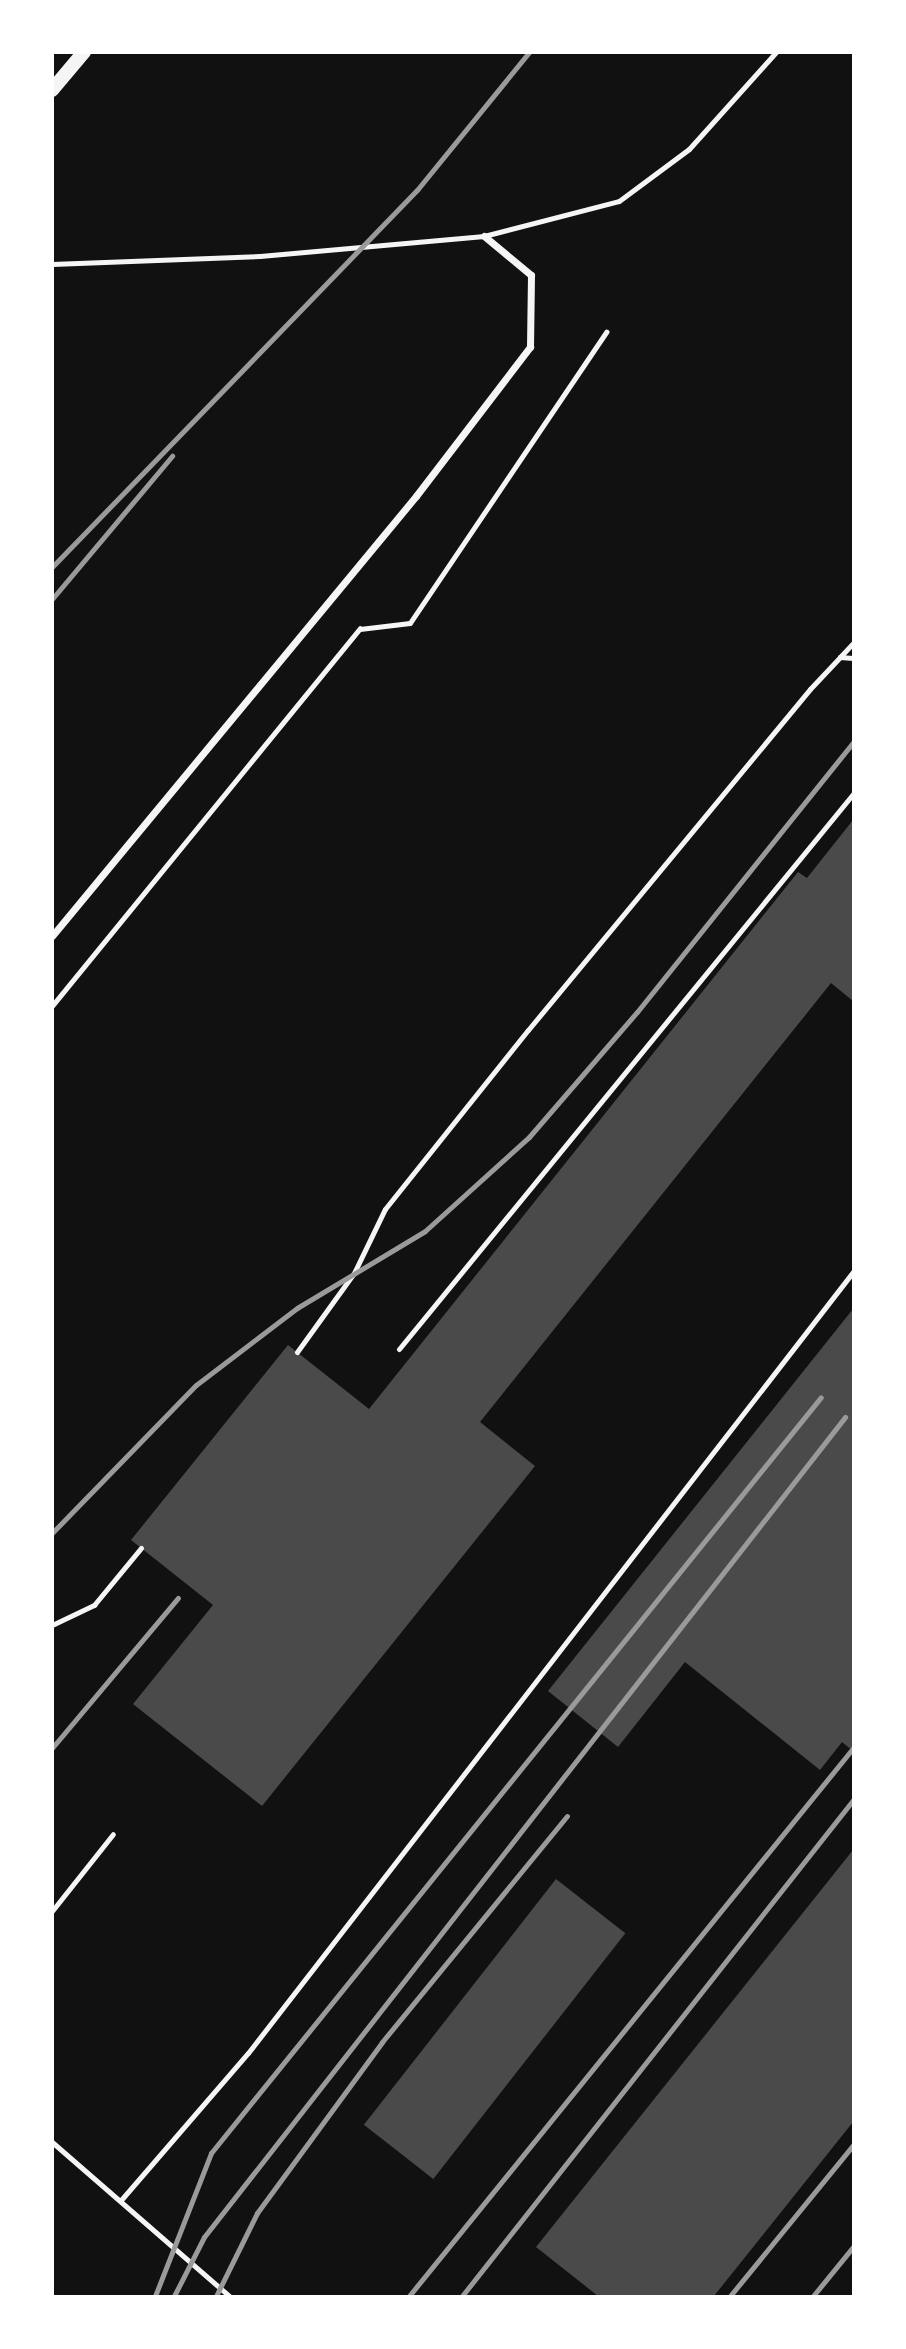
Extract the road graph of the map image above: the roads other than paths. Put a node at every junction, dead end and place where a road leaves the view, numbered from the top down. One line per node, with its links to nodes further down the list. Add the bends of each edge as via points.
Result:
1 (84, 52): 3 (main road)
2 (776, 52): 4 (lane, via 690,149 619,201)
3 (52, 90)
4 (484, 236): 5 (lane, via 260,256); 10 (street, via 531,275 530,347 416,496)
5 (52, 264)
6 (853, 643): 7 (lane)
7 (840, 657): 8 (lane); 13 (lane, via 385,1209 354,1273)
8 (853, 658)
9 (853, 794): 12 (lane)
10 (52, 936)
11 (853, 1272): 19 (lane, via 248,2053)
12 (399, 1349)
13 (297, 1352)
14 (141, 1548): 15 (lane, via 94,1605)
15 (52, 1625)
16 (113, 1833): 17 (lane)
17 (52, 1911)
18 (52, 2142): 19 (lane)
19 (121, 2200): 20 (lane)
20 (229, 2297)

